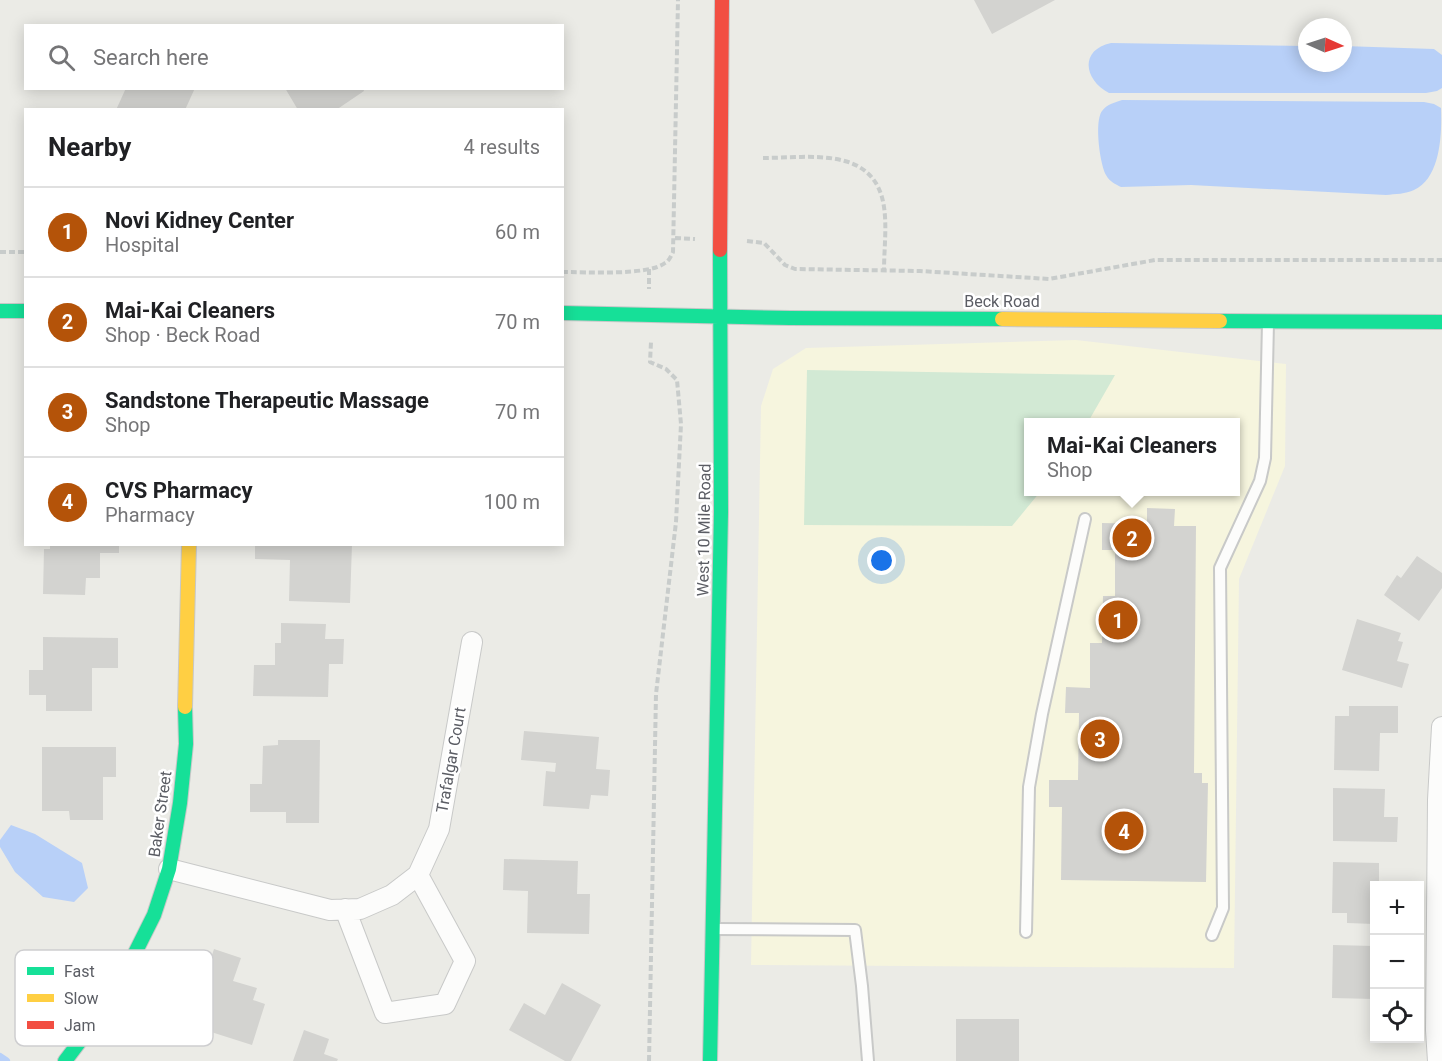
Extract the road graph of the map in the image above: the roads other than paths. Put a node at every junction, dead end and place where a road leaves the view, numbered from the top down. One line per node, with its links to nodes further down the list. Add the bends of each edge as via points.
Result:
1 (722, 0): 5 (main road, West 10 Mile Road)
2 (0, 311): 3 (main road)
3 (24, 311)
4 (564, 313): 5 (main road, Beck Road)
5 (720, 316): 6 (main road, Beck Road); 15 (main road, West 10 Mile Road, via 722,512)
6 (1268, 320): 7 (main road, Beck Road); 17 (lane, via 1265,458 1260,481 1220,568 1223,908)
7 (1442, 322)
8 (1085, 519): 16 (lane, via 1029,787)
9 (189, 546): 12 (main road, Baker Street, via 186,744)
10 (472, 642): 13 (street, Trafalgar Court, via 439,829)
11 (1442, 727): 23 (street)
12 (169, 868): 14 (street, Trafalgar Court, via 330,910); 18 (main road, Baker Street, via 154,915)
13 (418, 875): 14 (street, Trafalgar Court, via 392,895 360,909); 14 (street, via 465,961 445,1004 385,1013)
14 (345, 909)
15 (712, 928): 21 (main road, West 10 Mile Road); 22 (lane, via 855,930)
16 (1026, 932)
17 (1212, 935)
18 (136, 950)
19 (76, 1046): 20 (main road, Baker Street)
20 (65, 1061)
21 (710, 1061)
22 (868, 1061)
23 (1438, 1061)

